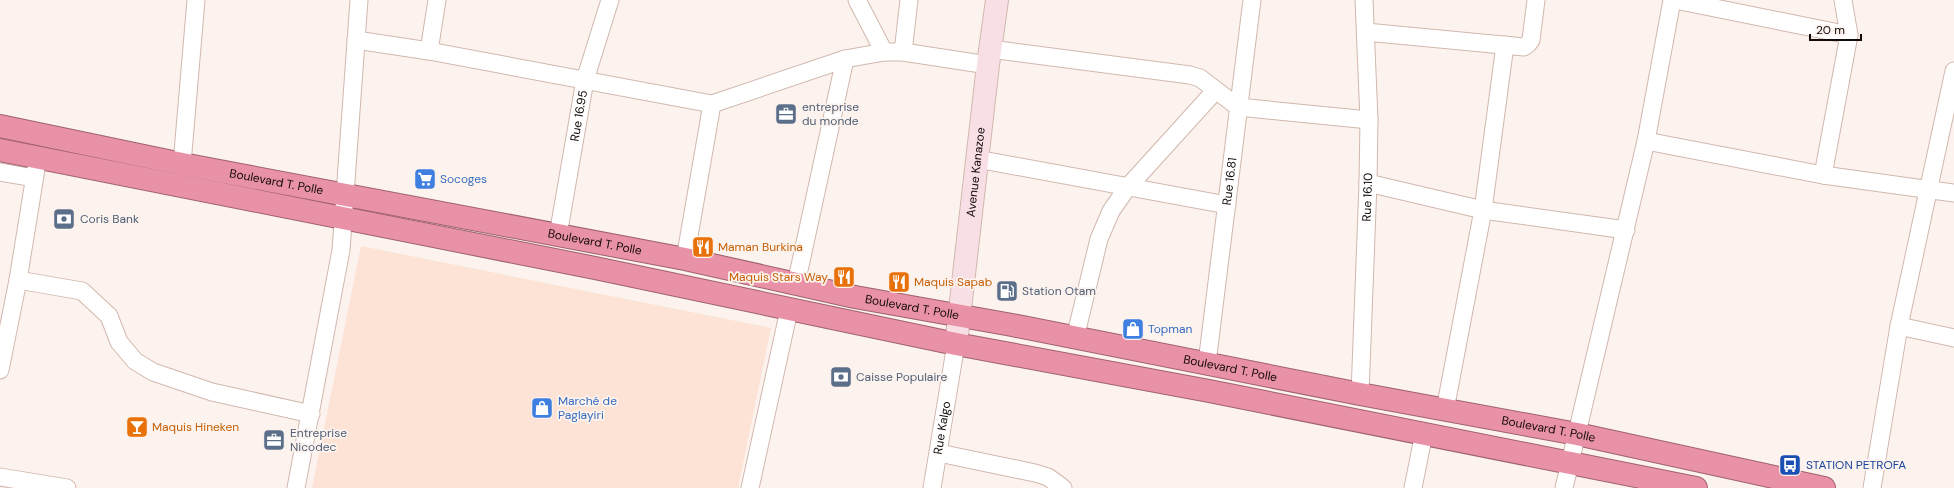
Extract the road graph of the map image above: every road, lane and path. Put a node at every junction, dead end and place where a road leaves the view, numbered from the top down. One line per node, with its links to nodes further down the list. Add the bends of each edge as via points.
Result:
1 (196, 0): 34 (street)
2 (360, 0): 16 (street)
3 (437, 0): 18 (street)
4 (610, 0): 24 (street, Rue 16.95)
5 (857, 0): 19 (street)
6 (909, 0): 20 (street)
7 (997, 0): 21 (street, Avenue Kanazoe)
8 (1252, 0): 27 (street, Rue 16.81)
9 (1364, 0): 14 (street, Rue 16.10)
10 (1536, 0): 17 (street, via 1531,40 1524,47)
11 (1672, 0): 30 (street)
12 (1676, 0): 15 (street)
13 (1843, 0): 15 (street)
14 (1366, 32): 17 (street); 28 (street, Rue 16.10)
15 (1849, 35): 36 (street)
16 (356, 40): 18 (street); 42 (street)
17 (1505, 45): 44 (street)
18 (429, 51): 24 (street)
19 (884, 52): 20 (street); 22 (street)
20 (903, 52): 21 (street)
21 (989, 57): 25 (street, via 1190,75 1200,78); 33 (street, Avenue Kanazoe)
22 (845, 60): 26 (street); 50 (street)
23 (1954, 71): 40 (street)
24 (585, 80): 26 (street); 47 (street, Rue 16.95)
25 (1215, 91): 27 (street); 39 (street)
26 (712, 104): 48 (street)
27 (1238, 107): 28 (street); 43 (street, Rue 16.81)
28 (1369, 120): 38 (street, Rue 16.10)
29 (0, 126): 34 (highway, Boulevard T. Polle)
30 (1646, 141): 36 (street); 46 (street)
31 (0, 150): 32 (highway, Boulevard T. Polle)
32 (38, 157): 37 (street); 45 (highway, Boulevard T. Polle)
33 (977, 159): 39 (street); 52 (street, Avenue Kanazoe)
34 (182, 164): 42 (highway, Boulevard T. Polle)
35 (0, 172): 37 (street)
36 (1823, 175): 40 (street)
37 (34, 178): 49 (street)
38 (1368, 183): 44 (street); 59 (street, Rue 16.10)
39 (1126, 188): 43 (street); 54 (street, via 1099,239)
40 (1929, 188): 41 (street); 53 (street)
41 (1954, 193)
42 (344, 194): 45 (street); 47 (highway, Boulevard T. Polle)
43 (1227, 206): 57 (street, Rue 16.81)
44 (1483, 210): 46 (street); 60 (street)
45 (343, 220): 51 (highway, Boulevard T. Polle, via 595,268); 61 (street, via 338,271)
46 (1626, 230): 63 (street)
47 (558, 235): 48 (highway, Boulevard T. Polle)
48 (685, 259): 50 (highway, Boulevard T. Polle)
49 (18, 280): 58 (street); 61 (street, via 82,291 109,316 119,342 135,361 153,372 212,392)
50 (796, 284): 52 (highway, Boulevard T. Polle)
51 (789, 310): 56 (highway, Boulevard T. Polle); 69 (street)
52 (960, 316): 54 (highway, Boulevard T. Polle); 56 (street, Avenue Kanazoe)
53 (1899, 326): 55 (street); 76 (street)
54 (1076, 338): 57 (highway, Boulevard T. Polle)
55 (1954, 338)
56 (956, 344): 62 (highway, Boulevard T. Polle); 64 (street, Rue Kalgo)
57 (1207, 363): 59 (highway, Boulevard T. Polle)
58 (0, 370)
59 (1360, 394): 60 (highway, Boulevard T. Polle)
60 (1445, 410): 63 (highway, Boulevard T. Polle)
61 (311, 414): 68 (street)
62 (1424, 433): 65 (highway, Boulevard T. Polle); 72 (street)
63 (1577, 434): 65 (street); 75 (highway, Boulevard T. Polle)
64 (939, 453): 70 (street, Rue Kalgo); 71 (street, via 1035,473 1048,477)
65 (1569, 462): 73 (street); 74 (highway, Boulevard T. Polle)
66 (0, 478): 67 (street)
67 (67, 488)
68 (296, 488)
69 (750, 488)
70 (932, 488)
71 (1063, 488)
72 (1413, 488)
73 (1564, 488)
74 (1696, 488)
75 (1824, 488)
76 (1872, 488)

